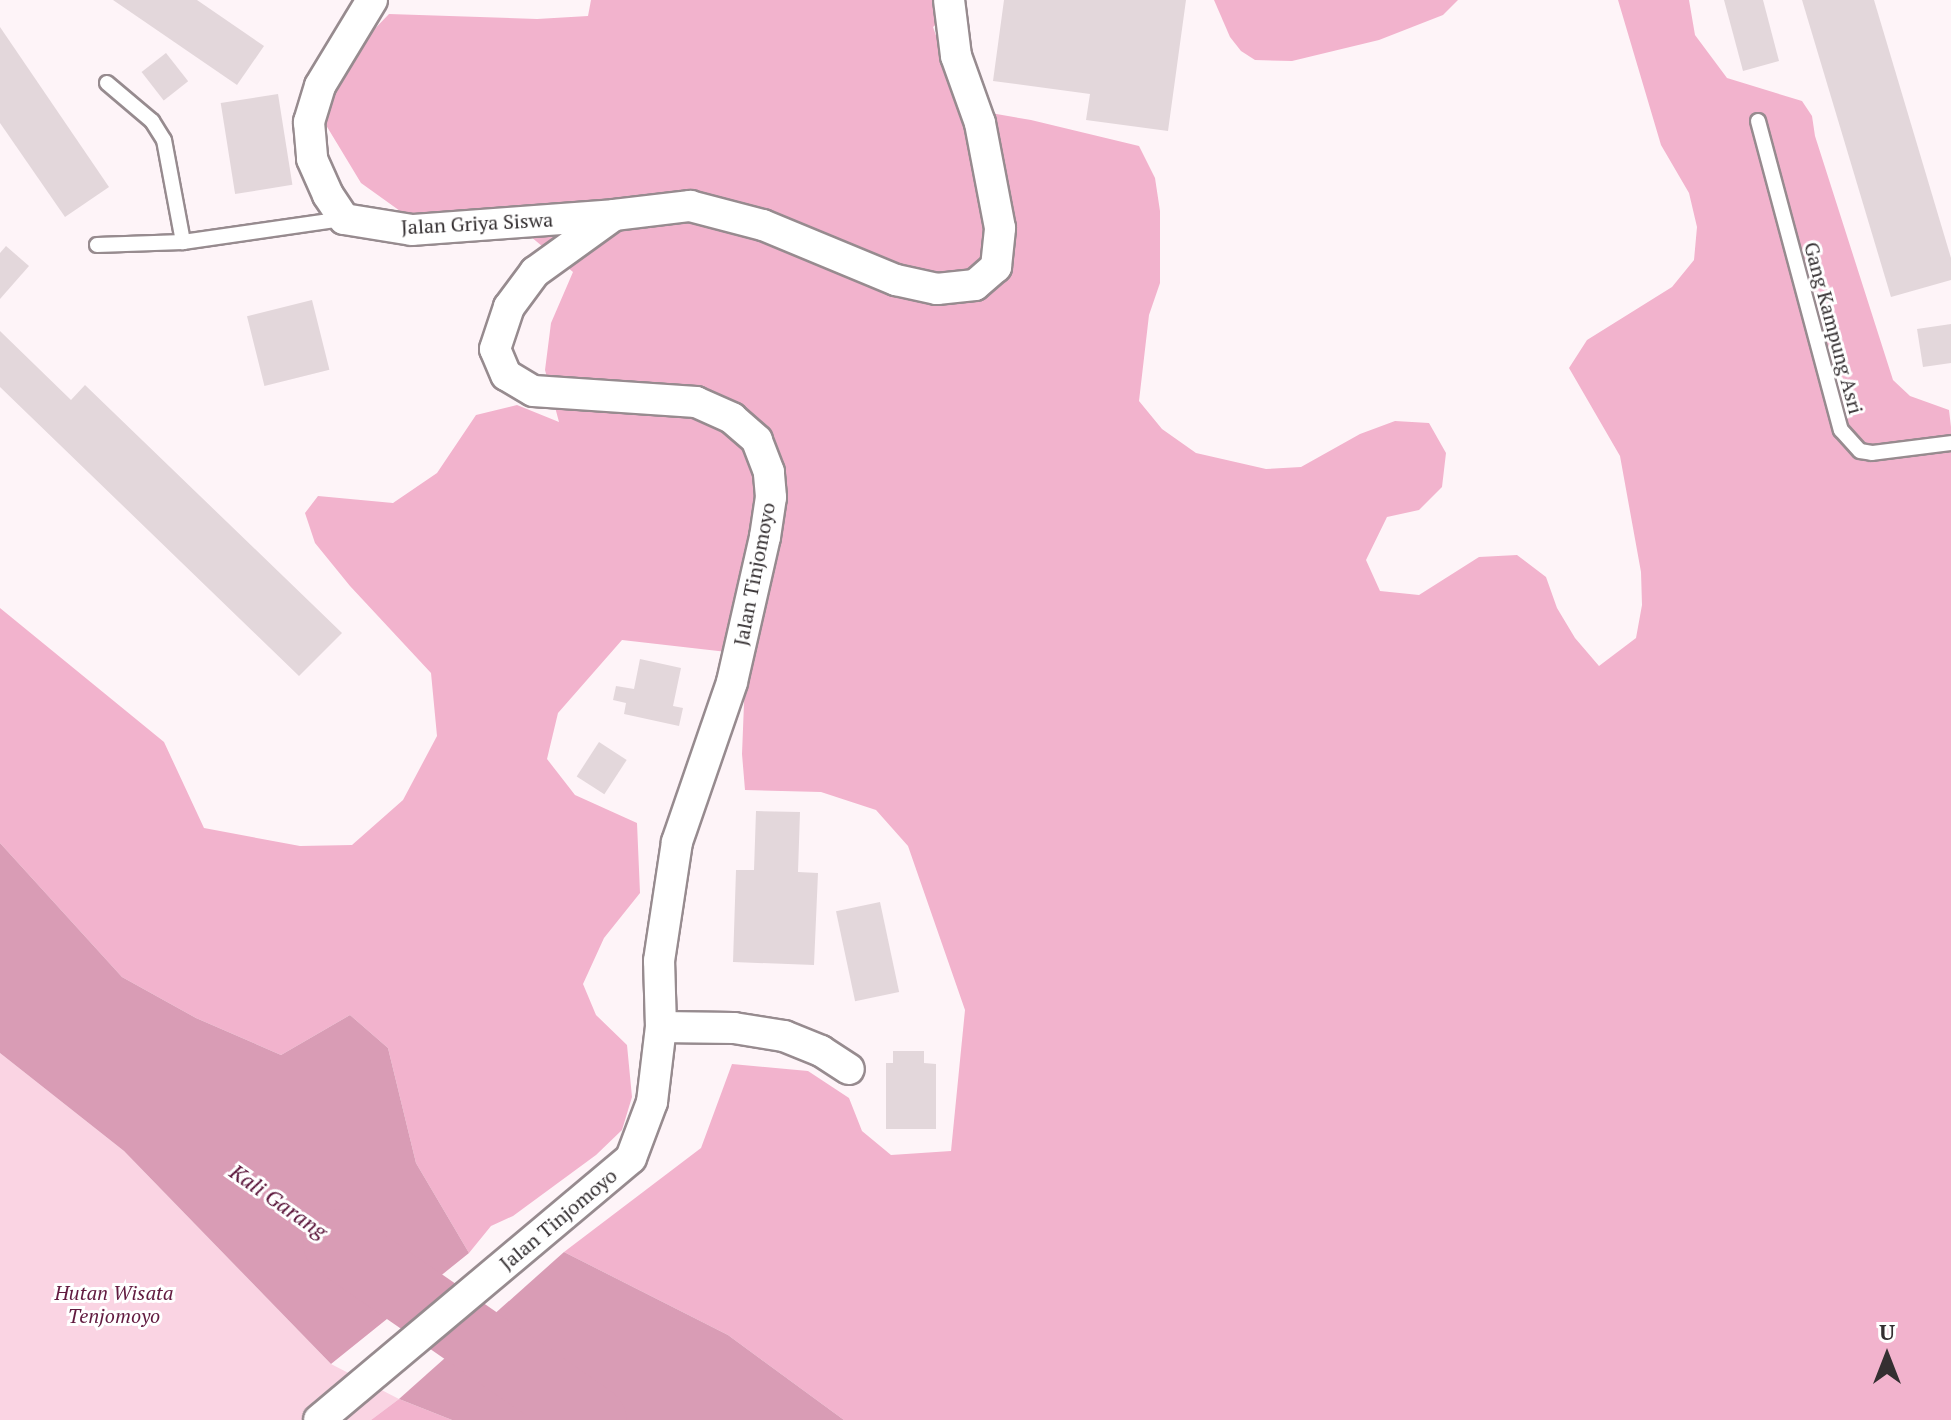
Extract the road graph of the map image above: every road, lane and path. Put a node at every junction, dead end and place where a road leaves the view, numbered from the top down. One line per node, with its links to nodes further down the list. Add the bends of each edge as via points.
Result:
1 (372, 0): 6 (street, via 320,86 309,122 312,159)
2 (949, 0): 5 (street, Jalan Tinjomoyo, via 956,56 983,135 1000,228 996,267 975,285 937,289 896,280 763,225 690,206)
3 (107, 83): 7 (lane, via 152,121 164,140)
4 (1758, 121): 9 (lane, Gang Kampung Asri, via 1841,430 1860,451 1872,453)
5 (614, 215): 6 (street, Jalan Griya Siswa, via 412,230); 10 (street, Jalan Tinjomoyo, via 535,272 509,307 495,349 506,375 533,391 696,402 732,418 757,440 769,472 771,497 732,682 677,842 659,961)
6 (344, 219): 7 (lane)
7 (183, 242): 8 (lane)
8 (97, 245)
9 (1951, 443)
10 (661, 1027): 11 (street, via 734,1028 784,1036); 12 (street, Jalan Tinjomoyo, via 652,1102 631,1158)
11 (849, 1069)
12 (319, 1420)

